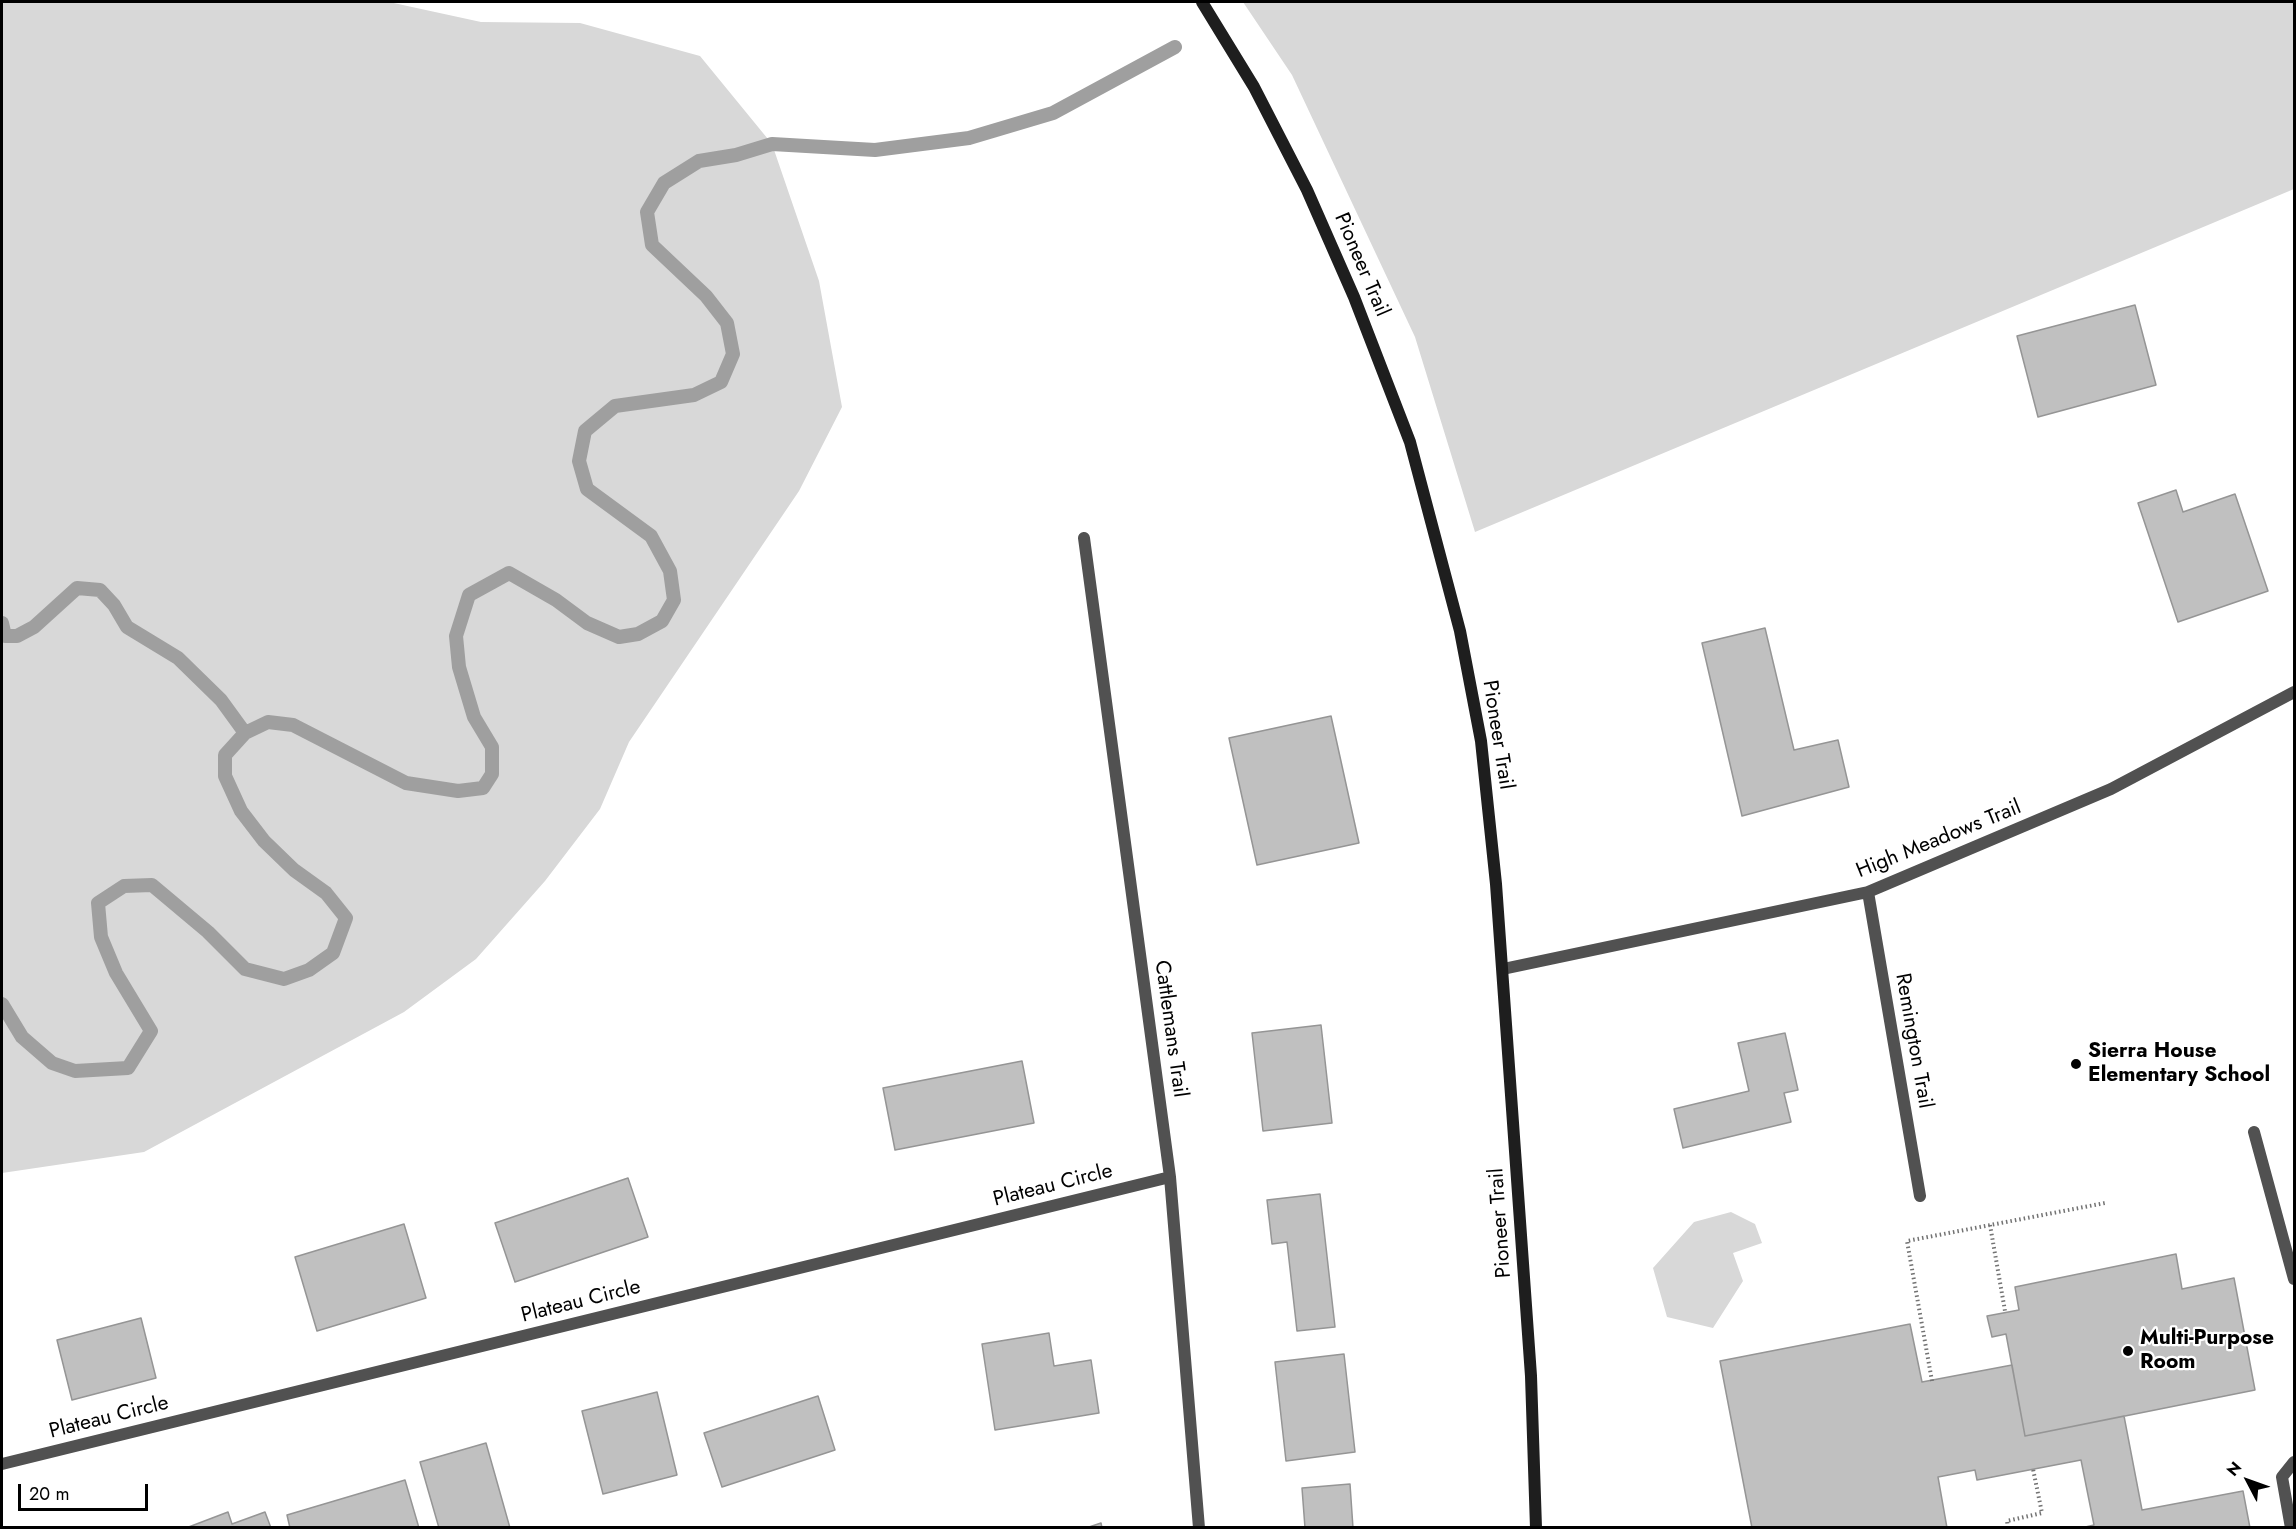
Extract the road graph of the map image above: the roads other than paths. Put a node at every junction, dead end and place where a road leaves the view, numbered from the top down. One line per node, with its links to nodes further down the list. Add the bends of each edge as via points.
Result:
1 (1202, 2): 5 (main road, Pioneer Trail, via 1254,87 1307,190 1354,297 1410,442 1460,631 1481,741)
2 (1084, 538): 7 (street, Cattlemans Trail)
3 (2295, 692): 4 (street, High Meadows Trail, via 2111,789)
4 (1868, 892): 5 (street, High Meadows Trail); 8 (street, Remington Trail)
5 (1503, 969): 13 (main road, Pioneer Trail, via 1531,1376)
6 (2254, 1132): 9 (street)
7 (1170, 1177): 11 (street, Plateau Circle); 12 (street, Cattlemans Trail)
8 (1920, 1196)
9 (2295, 1279)
10 (2295, 1462): 14 (street, via 2282,1477)
11 (2, 1464)
12 (1199, 1527)
13 (1536, 1527)
14 (2291, 1527)

